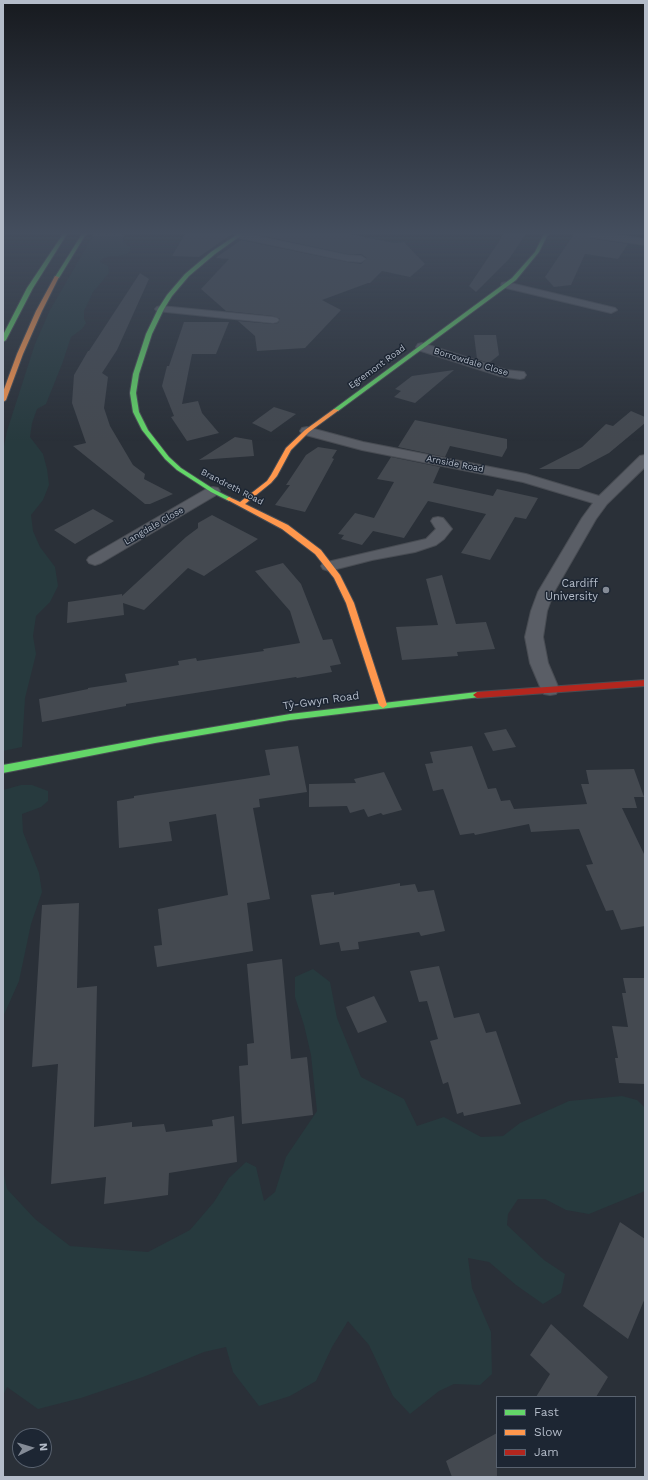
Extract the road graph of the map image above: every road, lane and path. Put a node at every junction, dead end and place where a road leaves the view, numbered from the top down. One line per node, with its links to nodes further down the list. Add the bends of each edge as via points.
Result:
1 (22, 303): 9 (main road)
2 (43, 303): 12 (main road)
3 (165, 303): 6 (main road, Brandreth Road)
4 (482, 303): 10 (main road, Egremont Road)
5 (582, 303): 7 (street)
6 (161, 309): 8 (street); 15 (main road, Brandreth Road, via 149,334 136,374 133,393 136,412 144,430 167,458 191,478)
7 (611, 310)
8 (273, 320)
9 (3, 340)
10 (422, 347): 11 (street, Borrowdale Close, via 504,373); 13 (main road, Egremont Road)
11 (520, 375)
12 (3, 400)
13 (307, 431): 16 (street, Arnside Road, via 362,446 526,478); 17 (main road, Egremont Road, via 288,449 269,482)
14 (645, 459): 16 (street)
15 (213, 491): 17 (main road, Brandreth Road); 19 (street, Langdale Close)
16 (602, 501): 22 (street, via 561,564 539,611 534,637 535,649)
17 (241, 504): 20 (main road, Brandreth Road, via 273,519 297,535 318,552)
18 (438, 521): 20 (street, via 444,529 431,542)
19 (94, 560)
20 (329, 566): 23 (main road, Brandreth Road, via 350,603)
21 (645, 683): 22 (main road, Tŷ-Gwyn Road)
22 (550, 689): 23 (main road, Tŷ-Gwyn Road)
23 (383, 706): 24 (main road, Tŷ-Gwyn Road, via 223,728)
24 (3, 769)

